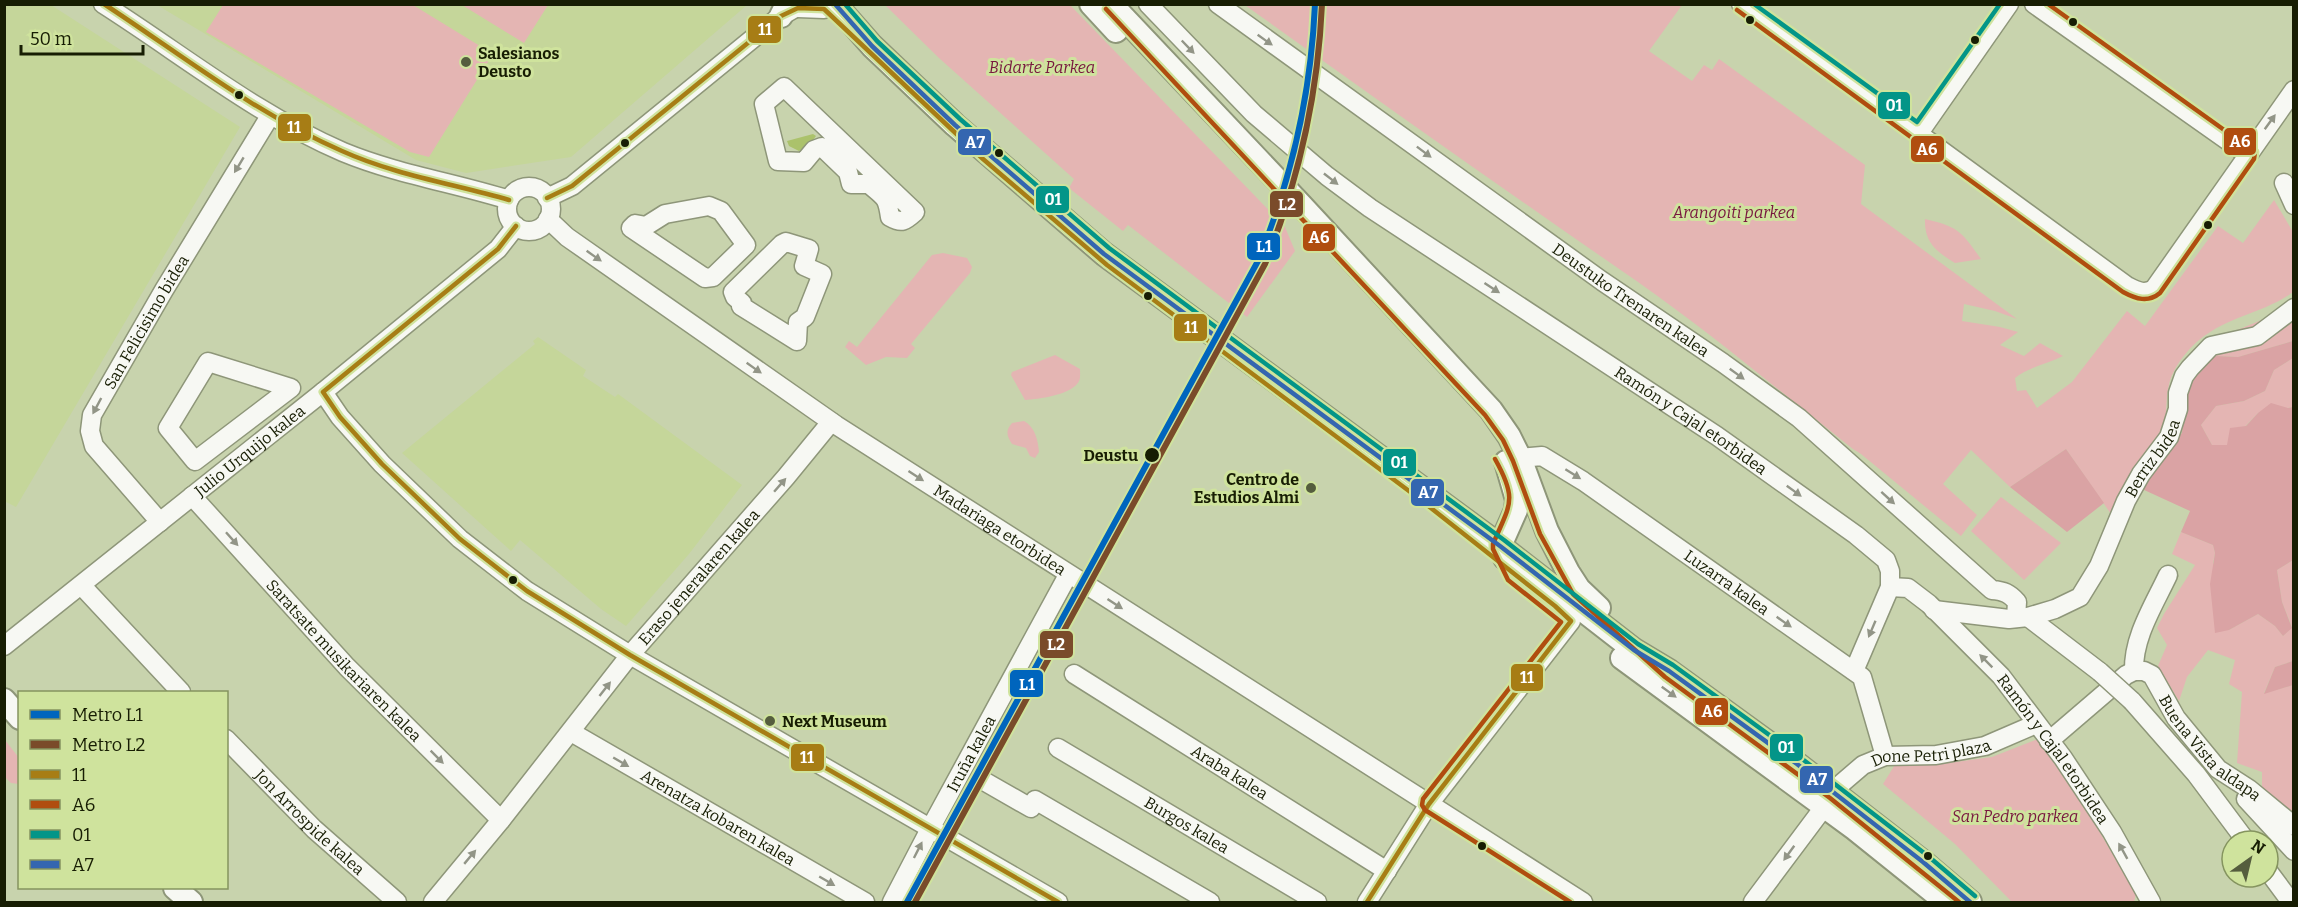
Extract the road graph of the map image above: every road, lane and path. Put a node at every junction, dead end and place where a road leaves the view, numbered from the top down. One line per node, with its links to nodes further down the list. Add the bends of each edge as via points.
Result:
1 (103, 4): 11 (street)
2 (1091, 4): 30 (main road, via 1283,206 1490,434 1508,467 1517,500)
3 (1111, 4): 27 (main road, via 1491,410)
4 (1148, 4): 35 (street, Ramón y Cajal etorbidea, one-way to 35, via 1254,114 1327,176 1717,436 1856,536 1886,560)
5 (1218, 4): 37 (street, Deustuko Trenaren kalea, one-way to 37, via 1798,418 1992,590 2012,596)
6 (1741, 4): 12 (street)
7 (2009, 4): 12 (street)
8 (2034, 4): 13 (street)
9 (807, 7): 16 (street, via 566,190); 30 (main road, via 872,46 955,125 1104,254); 32 (main road, via 1100,260 1411,492)
10 (2294, 90): 13 (street, one-way to 10)
11 (270, 116): 17 (street, via 370,163); 29 (street, San Felicisimo bidea, one-way to 29, via 92,416 94,446)
12 (1918, 133): 13 (street, via 2140,292 2154,289)
13 (2248, 155)
14 (778, 161): 14 (street, via 804,162 822,147 848,171 851,184 869,184 885,197 890,217 904,222 915,212 784,87 764,104)
15 (2284, 183): 18 (street)
16 (547, 198): 17 (street, via 537,189 524,188); 19 (street, via 551,208)
17 (509, 200): 20 (street, via 508,214)
18 (2294, 205)
19 (549, 219): 20 (street, via 534,230); 25 (street, Madariaga etorbidea, one-way to 25, via 567,237)
20 (516, 226): 24 (street, Julio Urquijo kalea, via 498,249)
21 (631, 228): 21 (street, via 635,224 646,226 664,214 709,206 721,211 746,245 713,276 705,278)
22 (809, 249): 22 (street, via 804,266 822,274 805,317 798,322 798,341 741,306 733,292 782,244)
23 (2294, 308): 37 (street, Berriz bidea, via 2257,336 2211,346 2202,354 2184,376 2169,437 2126,501 2091,583 2080,597 2055,609)
24 (323, 392): 28 (street, Julio Urquijo kalea); 40 (street, via 382,464 460,539 527,591)
25 (831, 422): 31 (street, Madariaga etorbidea, one-way to 31); 40 (street, Eraso jeneralaren kalea, one-way to 25)
26 (168, 428): 26 (street, via 208,362 291,388 195,461)
27 (1520, 458): 42 (main road, via 1547,531 1579,589); 43 (street, Luzarra kalea, one-way to 43, via 1542,456 1583,481)
28 (192, 496): 29 (street, Julio Urquijo kalea); 59 (street, Saratsate musikariaren kalea, one-way to 59, via 347,668)
29 (160, 522): 34 (street, Julio Urquijo kalea)
30 (1500, 546): 32 (main road); 42 (main road, via 1634,650)
31 (1068, 575): 58 (street, Madariaga etorbidea, one-way to 58); 61 (street, Iruña kalea)
32 (1514, 575): 38 (main road)
33 (2168, 575): 41 (street, via 2139,636)
34 (82, 586): 39 (street, Julio Urquijo kalea); 45 (street)
35 (1890, 587): 36 (street, Ramón y Cajal etorbidea, via 1908,588); 43 (street, one-way to 43)
36 (1934, 610): 37 (street); 48 (street, Ramón y Cajal etorbidea, one-way to 36, via 2001,676)
37 (2022, 617): 55 (street, bridge, via 2100,672 2132,701)
38 (1571, 621): 57 (main road, one-way to 57); 58 (street)
39 (4, 646)
40 (630, 655): 49 (street, Eraso jeneralaren kalea, one-way to 40); 61 (street)
41 (2134, 670): 50 (street, Buena Vista aldapa, via 2152,675); 52 (street)
42 (1669, 671): 57 (main road)
43 (1854, 671): 54 (street, Luzarra kalea, via 1863,677)
44 (1074, 674): 64 (street, Araba kalea)
45 (179, 691)
46 (4, 700): 47 (main road)
47 (18, 716)
48 (2036, 724): 52 (street, Ramón y Cajal etorbidea); 54 (street, Done Petri plaza, via 1985,746 1936,755)
49 (571, 732): 59 (street, Eraso jeneralaren kalea); 71 (street, Arenatza kobaren kalea, one-way to 71)
50 (2192, 737): 55 (street); 60 (street, Buena Vista aldapa, via 2218,769 2249,789)
51 (228, 741): 69 (street, Jon Arrospide kalea, via 314,829)
52 (2049, 741): 67 (street, Ramón y Cajal etorbidea, one-way to 52, via 2112,832)
53 (1058, 748): 75 (street, Burgos kalea)
54 (1885, 756): 57 (street, Done Petri plaza, via 1853,772)
55 (2181, 758): 62 (street)
56 (982, 780): 74 (street, via 1031,808 1035,800)
57 (1829, 799): 78 (street, Done Petri plaza, one-way to 78); 79 (main road); 80 (main road, via 1923,862)
58 (1430, 804): 64 (street); 77 (street, Madariaga etorbidea)
59 (501, 820): 70 (street, Eraso jeneralaren kalea, one-way to 59)
60 (2286, 827): 63 (street, Buena Vista aldapa)
61 (930, 829): 72 (street, Iruña kalea, one-way to 61); 73 (street)
62 (2237, 829)
63 (2294, 851)
64 (1387, 871): 76 (street)
65 (2280, 888): 81 (street)
66 (176, 889): 68 (main road)
67 (2151, 902)
68 (191, 903)
69 (397, 903)
70 (433, 903)
71 (865, 903)
72 (892, 903)
73 (1058, 903)
74 (1210, 903)
75 (1317, 903)
76 (1367, 903)
77 (1583, 903)
78 (1752, 903)
79 (1946, 903)
80 (1970, 903)
81 (2291, 903)

